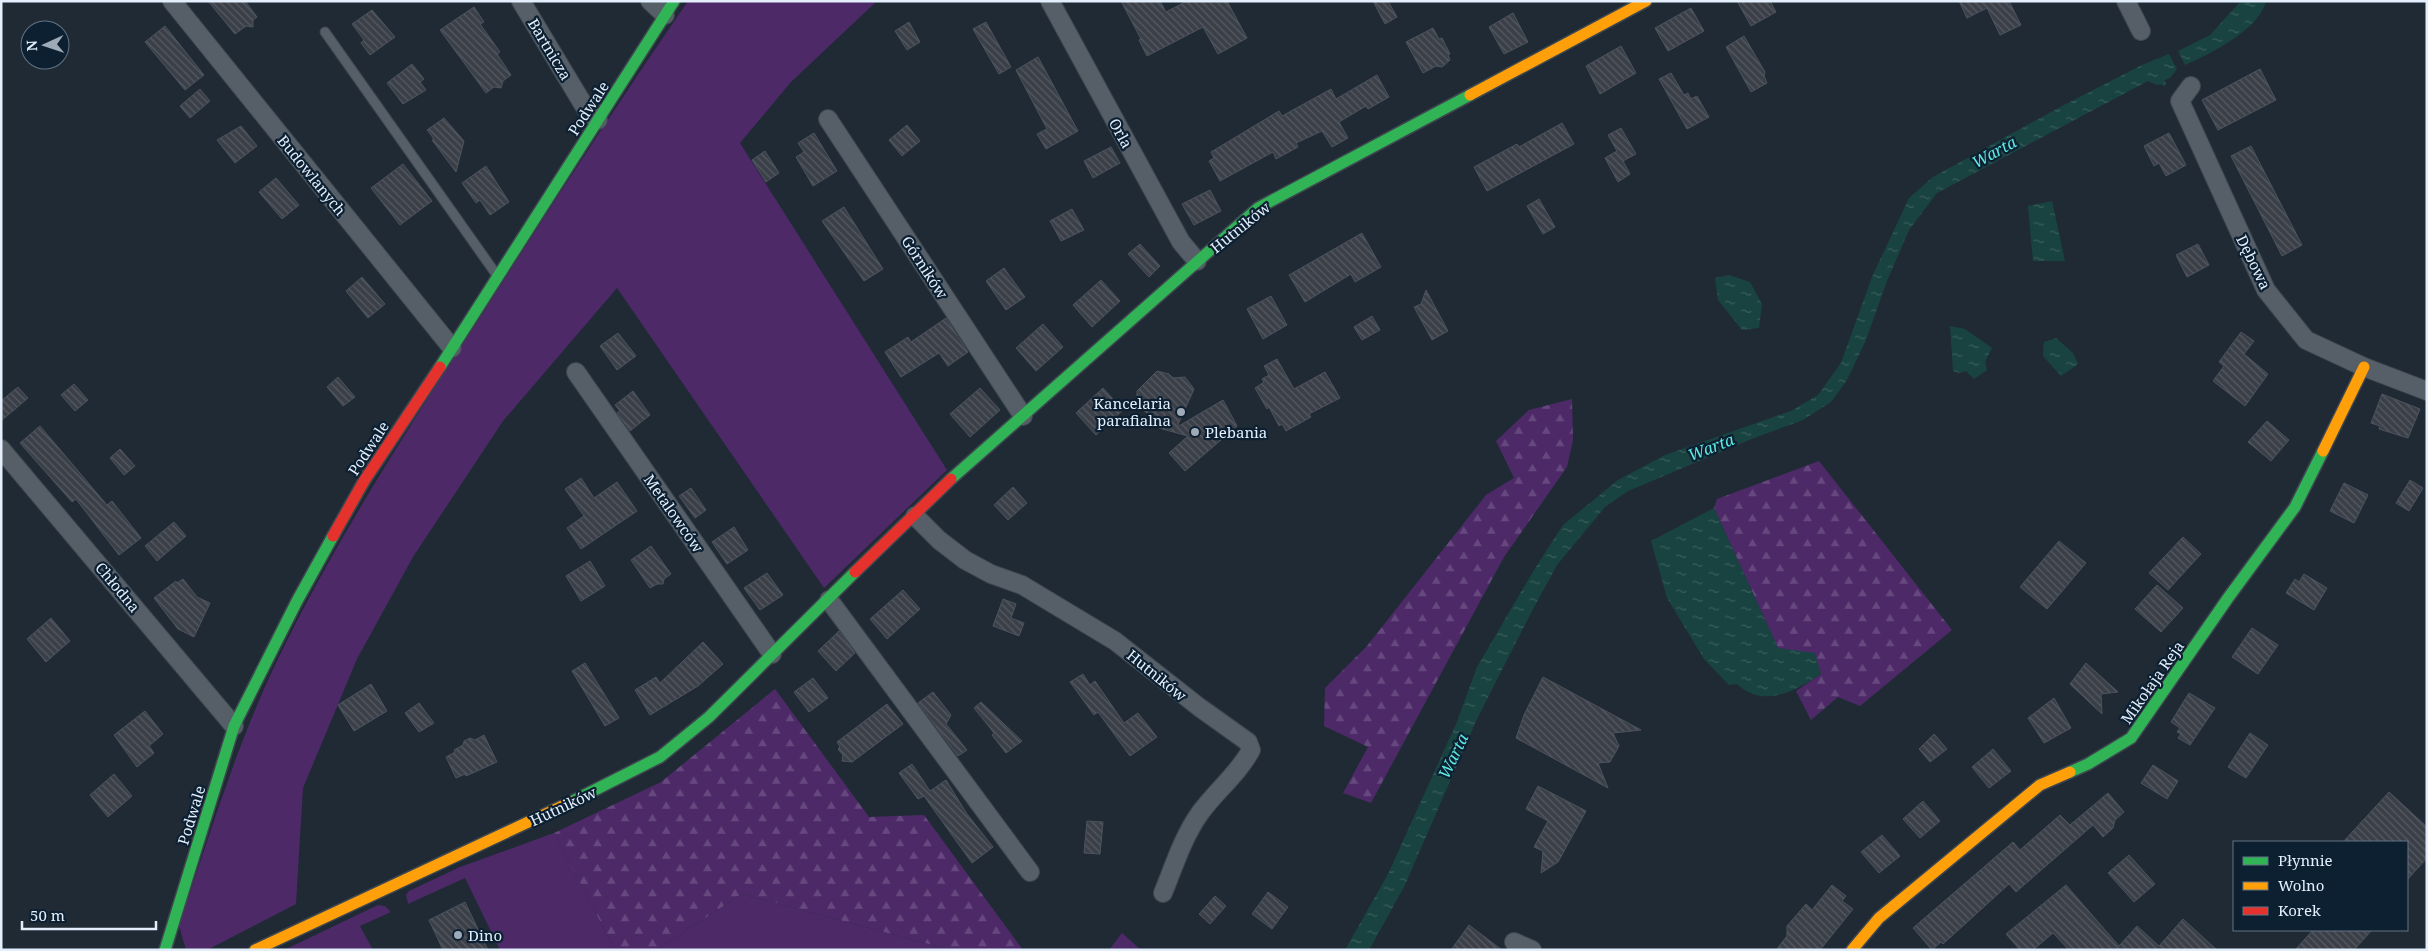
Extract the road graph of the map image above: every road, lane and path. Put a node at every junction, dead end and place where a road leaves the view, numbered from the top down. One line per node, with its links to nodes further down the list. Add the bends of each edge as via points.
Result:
1 (172, 1): 16 (street, Budowlanych)
2 (521, 1): 13 (street, Bartnicza, via 586,109)
3 (650, 1): 7 (street)
4 (1050, 1): 14 (street, Orla, via 1181,242)
5 (1646, 1): 8 (street, Hutników)
6 (2126, 1): 9 (street)
7 (670, 8): 13 (street, Podwale)
8 (1617, 8): 14 (street, Hutników, via 1258,208)
9 (2141, 31)
10 (325, 32): 15 (lane)
11 (2191, 86): 17 (street, Dębowa, via 2180,101 2266,290 2306,340)
12 (828, 119): 20 (street, Górników)
13 (598, 120): 15 (street, Podwale)
14 (1197, 261): 20 (street, Hutników)
15 (498, 276): 16 (street, Podwale)
16 (452, 348): 25 (street, Podwale, via 364,481 297,601)
17 (2364, 367): 19 (street, Dębowa); 32 (street, Mikołaja Reja, via 2295,507 2131,738 2088,764 2040,785 1879,918)
18 (576, 372): 24 (street, Metalowców)
19 (2427, 392)
20 (1023, 416): 22 (street, Hutników, via 937,492)
21 (1, 449): 25 (street, Chłodna)
22 (915, 516): 23 (street, Hutników); 27 (street, Hutników, via 965,560 1022,585 1115,641 1248,742 1251,750 1243,764 1200,812)
23 (829, 600): 24 (street, Hutników); 26 (street)
24 (772, 654): 30 (street, Hutników, via 709,718 660,757 614,782)
25 (234, 726): 29 (street, Podwale)
26 (1030, 872)
27 (1163, 893)
28 (1514, 942): 31 (street)
29 (165, 950)
30 (255, 950)
31 (1532, 950)
32 (1852, 950)

